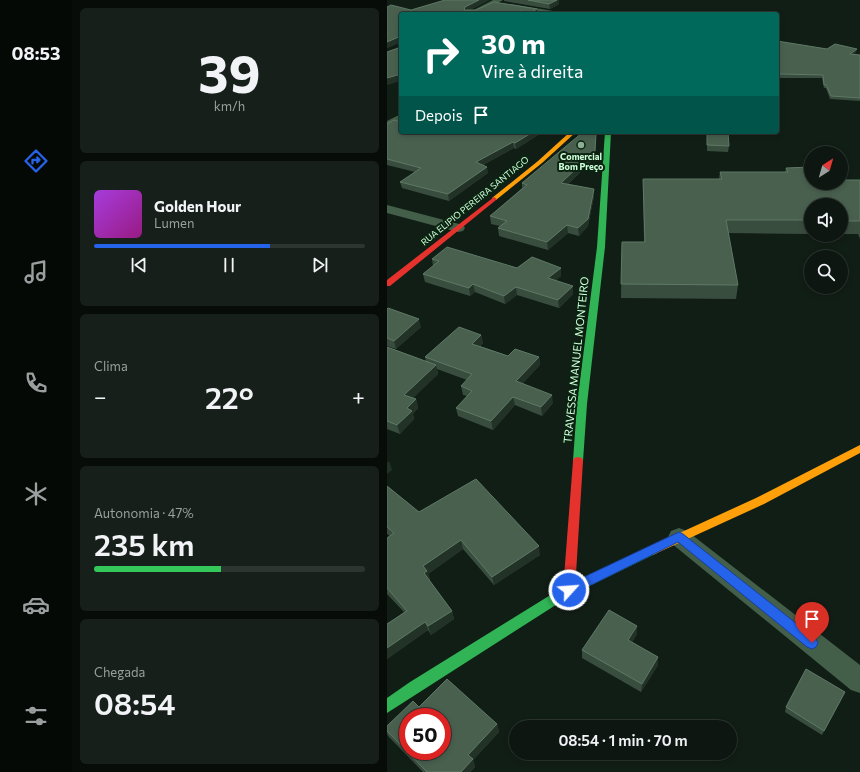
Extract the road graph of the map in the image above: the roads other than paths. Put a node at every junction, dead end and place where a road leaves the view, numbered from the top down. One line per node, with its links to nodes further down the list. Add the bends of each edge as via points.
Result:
1 (496, 2): 2 (street); 3 (street)
2 (474, 12)
3 (548, 12)
4 (399, 119): 5 (street)
5 (387, 126)
6 (571, 134): 9 (street, RUA ELIPIO PEREIRA SANTIAGO)
7 (608, 134): 13 (street, TRAVESSA MANUEL MONTEIRO, via 601,247 582,404)
8 (387, 209): 9 (street)
9 (458, 228): 10 (street, RUA ELIPIO PEREIRA SANTIAGO)
10 (387, 284)
11 (860, 449): 12 (street, via 760,501)
12 (679, 537): 13 (street); 14 (street)
13 (569, 590): 15 (street)
14 (860, 681)
15 (387, 706)

